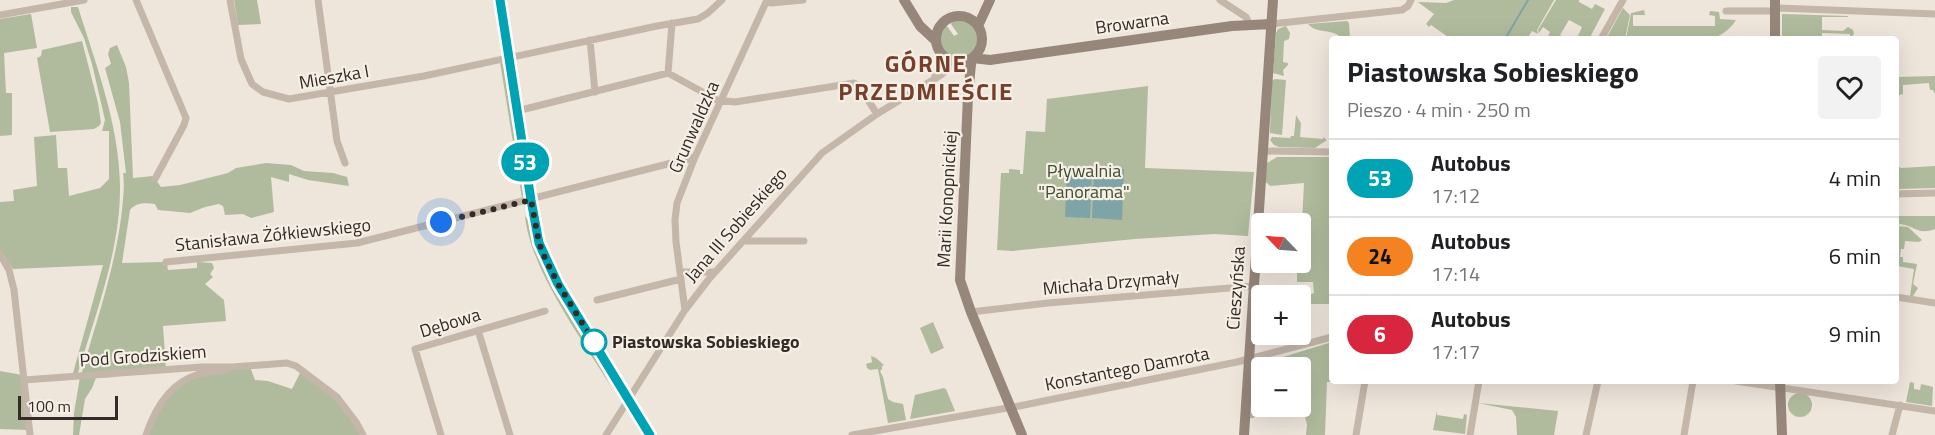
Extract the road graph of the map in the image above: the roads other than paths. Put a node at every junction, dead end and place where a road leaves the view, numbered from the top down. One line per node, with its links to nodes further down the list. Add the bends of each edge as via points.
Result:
1 (84, 0): 20 (street)
2 (136, 0): 50 (street, via 186,118)
3 (230, 0): 41 (street, Mieszka I, via 241,59 255,87 289,99)
4 (318, 0): 41 (street)
5 (500, 0): 33 (street)
6 (722, 0): 23 (street, Mieszka I, via 703,16)
7 (803, 0): 14 (street)
8 (904, 0): 21 (street)
9 (1220, 0): 26 (street, via 1246,17)
10 (1273, 0): 25 (street, Cieszyńska)
11 (1411, 0): 25 (street, Browarna, via 1402,10)
12 (1623, 0): 28 (street)
13 (1842, 0): 17 (street)
14 (767, 1): 43 (street, Grunwaldzka)
15 (989, 2): 22 (street); 27 (street)
16 (1775, 6): 17 (street); 18 (street); 29 (street)
17 (1842, 10): 19 (street)
18 (1726, 11)
19 (1935, 14)
20 (0, 15)
21 (915, 16): 24 (street, via 931,25); 31 (street)
22 (966, 17): 24 (street, via 953,17); 27 (street)
23 (672, 23): 30 (street, Mieszka I); 38 (street)
24 (942, 23): 31 (street)
25 (1271, 24): 26 (street, Browarna); 46 (street, Cieszyńska)
26 (1250, 25): 36 (street, Browarna)
27 (978, 26): 32 (street)
28 (1603, 36)
29 (1776, 36)
30 (590, 40): 33 (street, Mieszka I); 40 (street)
31 (936, 40): 34 (street)
32 (981, 46): 35 (street); 36 (street)
33 (509, 57): 41 (street, Mieszka I); 44 (street)
34 (943, 57): 37 (street); 39 (street)
35 (973, 58): 36 (street, Browarna); 37 (street); 42 (street, Marii Konopnickiej)
36 (997, 58)
37 (958, 63): 39 (street, Jana III Sobieskiego); 42 (street, Marii Konopnickiej)
38 (668, 73): 40 (street); 43 (street)
39 (933, 78): 45 (street, Jana III Sobieskiego)
40 (595, 92): 44 (street)
41 (330, 93): 49 (street, via 336,141)
42 (968, 96): 67 (street, Marii Konopnickiej, via 959,273)
43 (722, 102): 45 (street, via 852,82 859,86); 48 (street, Grunwaldzka)
44 (517, 111): 53 (street)
45 (877, 114): 54 (street, Jana III Sobieskiego, via 822,153)
46 (1262, 151): 47 (street); 60 (street, Cieszyńska)
47 (1329, 152)
48 (695, 157): 53 (street, Stanisława Żółkiewskiego); 59 (street, Grunwaldzka, via 677,202)
49 (345, 163)
50 (155, 179)
51 (1935, 193): 52 (street)
52 (1899, 194)
53 (531, 200): 57 (street, Stanisława Żółkiewskiego, via 357,243); 79 (street, via 539,243 550,270)
54 (743, 240): 55 (street); 58 (street, Jana III Sobieskiego)
55 (804, 241)
56 (0, 254): 73 (street, via 14,291)
57 (166, 262)
58 (715, 272): 59 (street); 65 (street, Jana III Sobieskiego)
59 (681, 275): 63 (street); 65 (street, Grunwaldzka)
60 (1254, 285)
61 (1251, 286): 67 (street, Michała Drzymały)
62 (1899, 297): 64 (street)
63 (597, 300)
64 (1935, 303)
65 (685, 310): 79 (street, Jana III Sobieskiego)
66 (545, 311): 69 (street, Dębowa)
67 (971, 312): 81 (street, Marii Konopnickiej)
68 (1251, 323): 71 (street, Cieszyńska)
69 (478, 330): 86 (street, Dębowa, via 415,350); 87 (street)
70 (1329, 338): 71 (street, Konstantego Damrota)
71 (1248, 360): 81 (street, Konstantego Damrota); 92 (street, Cieszyńska)
72 (232, 367): 73 (street, Pod Grodziskiem); 84 (street, via 189,378 173,388 154,415); 85 (street, Pod Grodziskiem, via 283,363 296,366 337,397)
73 (24, 380): 83 (street)
74 (1364, 384): 93 (street)
75 (1478, 384): 94 (street)
76 (1597, 384): 95 (street)
77 (1692, 384): 96 (street)
78 (1780, 384): 80 (street); 97 (street)
79 (628, 399): 88 (street, Jana III Sobieskiego); 89 (street)
80 (1900, 405): 82 (street); 98 (street)
81 (1012, 407): 90 (street, Konstantego Damrota); 91 (street, Marii Konopnickiej)
82 (1935, 411)
83 (30, 435)
84 (146, 435)
85 (363, 435)
86 (441, 435)
87 (510, 435)
88 (606, 435)
89 (650, 435)
90 (852, 435)
91 (1022, 435)
92 (1244, 435)
93 (1356, 435)
94 (1470, 435)
95 (1586, 435)
96 (1684, 435)
97 (1782, 435)
98 (1892, 435)

